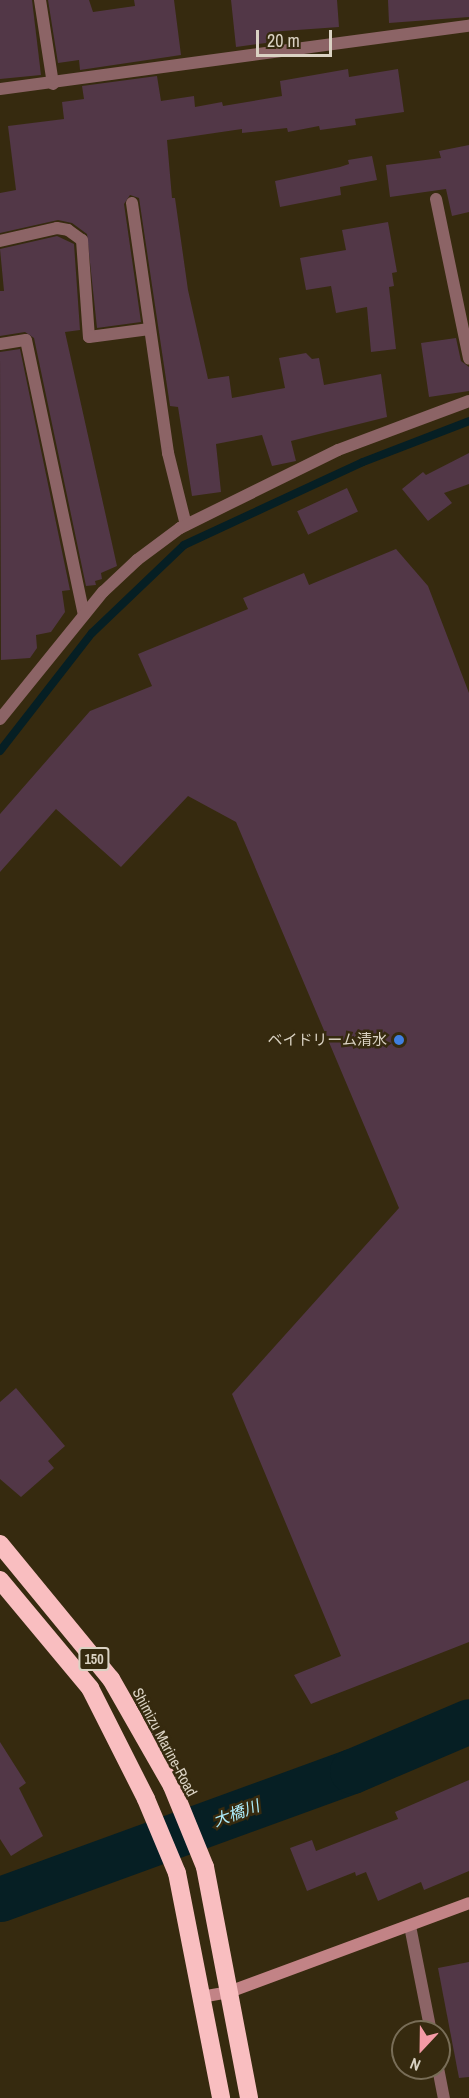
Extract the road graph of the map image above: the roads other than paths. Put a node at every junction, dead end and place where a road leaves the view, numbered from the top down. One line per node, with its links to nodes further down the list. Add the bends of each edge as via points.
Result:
1 (40, 0): 3 (street)
2 (469, 26): 3 (street)
3 (53, 84): 4 (street)
4 (0, 89)
5 (436, 199): 10 (street)
6 (132, 203): 8 (street)
7 (0, 241): 8 (street, via 57,228 68,230 82,240 89,337)
8 (149, 329): 12 (street, via 168,453)
9 (0, 344): 13 (street, via 26,340)
10 (469, 359)
11 (469, 401): 12 (street, via 338,450)
12 (186, 525): 13 (street, via 137,560)
13 (84, 615): 14 (street)
14 (0, 719)
15 (0, 1544): 19 (highway, Shimizu Marine-Road / 150, via 111,1679 171,1786 205,1868)
16 (0, 1580): 20 (highway, 150, via 90,1688 146,1799 177,1873)
17 (469, 1903): 18 (street)
18 (410, 1926): 19 (street); 21 (street)
19 (229, 1992): 20 (street); 24 (highway, Shimizu Marine-Road / 150)
20 (201, 1997): 23 (highway, 150)
21 (429, 2020)
22 (440, 2080): 25 (street)
23 (221, 2098)
24 (249, 2098)
25 (444, 2098)

